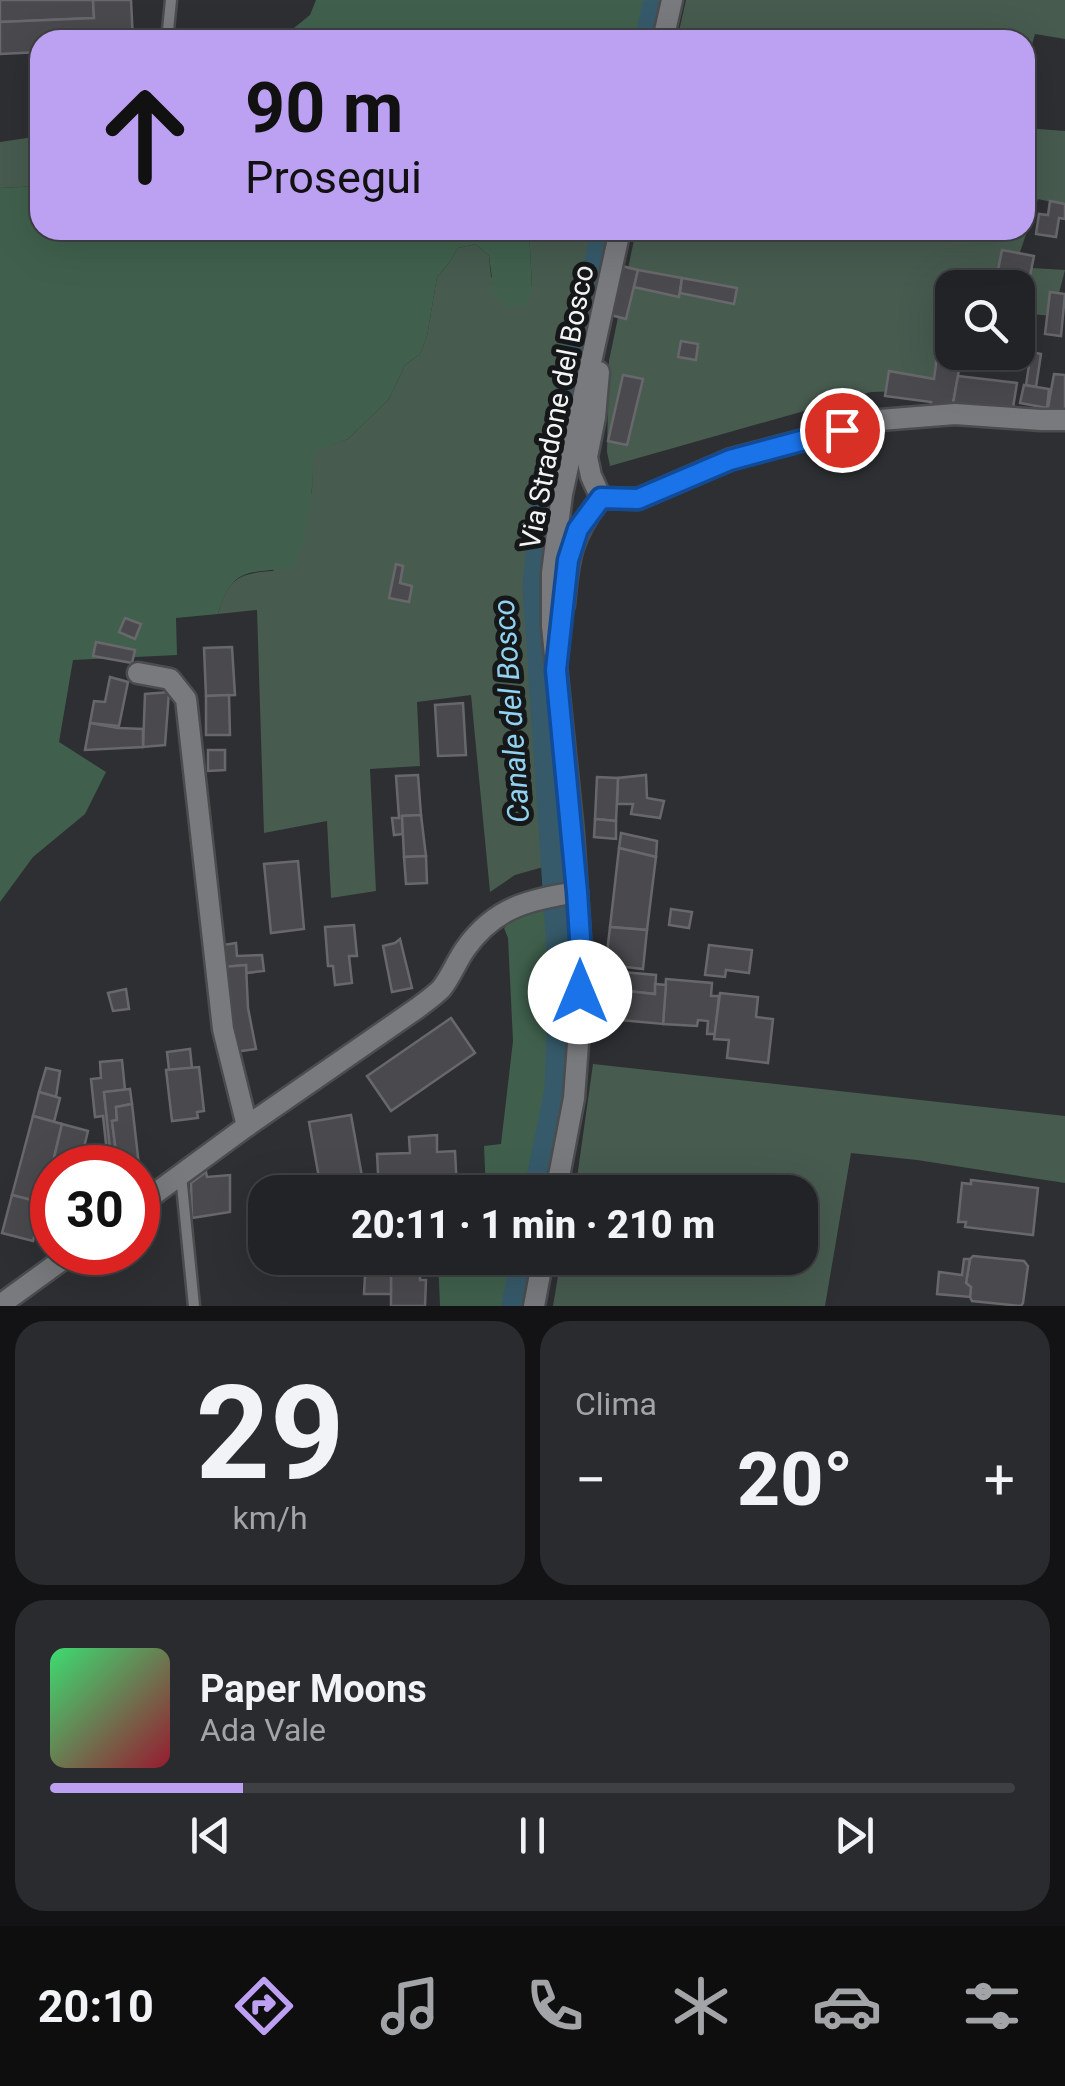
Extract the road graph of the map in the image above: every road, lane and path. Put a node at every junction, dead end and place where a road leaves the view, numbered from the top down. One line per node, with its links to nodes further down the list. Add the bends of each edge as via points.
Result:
1 (171, 0): 3 (lane)
2 (672, 0): 4 (street)
3 (168, 30)
4 (666, 30)
5 (618, 240): 6 (street, Via Stradone del Bosco)
6 (598, 330): 8 (street, via 599,378 587,457); 9 (street, Via Stradone del Bosco, via 556,529)
7 (1065, 420): 8 (street, via 954,414 880,420 730,460 638,499)
8 (601, 498): 9 (street, via 578,529 568,560)
9 (556, 670): 11 (street, Via Stradone del Bosco)
10 (138, 673): 12 (street, via 170,680 186,699 222,1030)
11 (577, 892): 12 (street, via 535,898 484,926 441,989); 14 (street, Via Stradone del Bosco, via 579,1030)
12 (247, 1126): 13 (street)
13 (181, 1175): 15 (street); 19 (lane)
14 (559, 1175)
15 (160, 1190)
16 (41, 1275): 18 (street)
17 (540, 1275): 20 (street)
18 (0, 1305)
19 (194, 1306)
20 (534, 1306)

